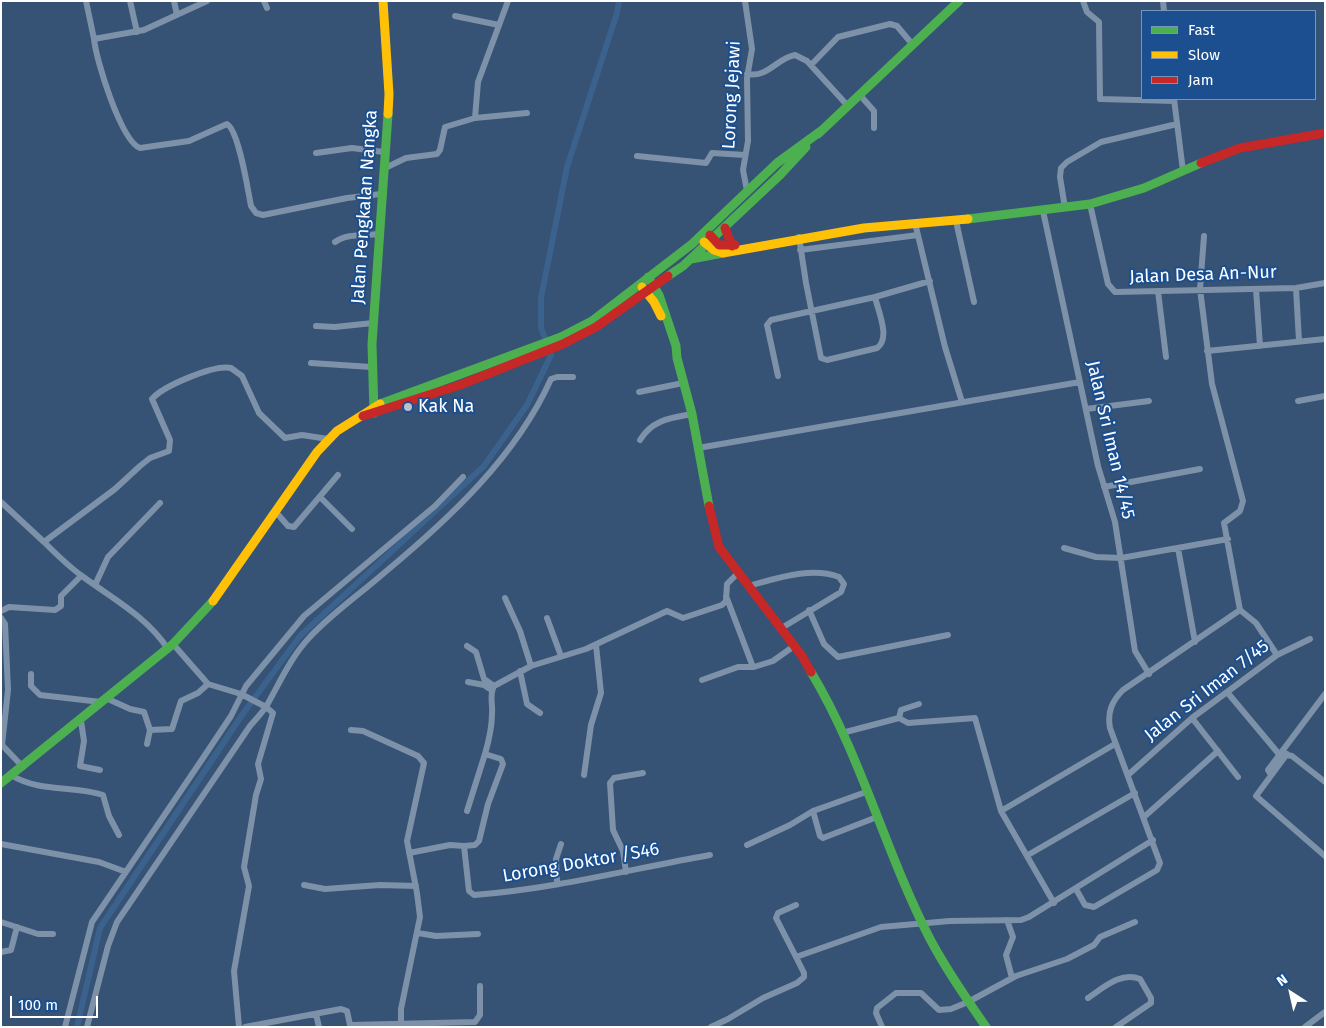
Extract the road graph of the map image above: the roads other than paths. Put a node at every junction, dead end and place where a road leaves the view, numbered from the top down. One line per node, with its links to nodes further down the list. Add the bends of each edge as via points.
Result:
1 (86, 1): 14 (street)
2 (130, 1): 13 (street)
3 (174, 1): 10 (street)
4 (208, 1): 10 (street)
5 (383, 1): 28 (main road, Jalan Pengkalan Nangka, via 389,94)
6 (508, 1): 12 (street)
7 (745, 1): 17 (street, Lorong Jejawi, via 752,38)
8 (959, 1): 15 (main road)
9 (1083, 1): 19 (street, via 1087,12 1099,22 1100,99)
10 (177, 15): 13 (street)
11 (455, 16): 12 (street)
12 (499, 25): 23 (street, via 478,82)
13 (137, 32): 14 (street)
14 (94, 39): 35 (street, via 105,89 130,141 135,146 146,148 189,141 224,124 231,126 251,206 256,213 263,215)
15 (913, 45): 16 (street, via 896,25 890,24 838,37); 18 (main road)
16 (811, 65): 17 (street, via 796,55 762,74); 21 (street)
17 (748, 74): 30 (street, Lorong Jejawi)
18 (859, 94): 21 (main road); 25 (street, via 874,111)
19 (1141, 100)
20 (1174, 100): 24 (street)
21 (847, 106): 26 (main road)
22 (527, 112): 23 (street)
23 (475, 118): 32 (street, via 445,127 437,154 406,158)
24 (1177, 124): 33 (street); 37 (street, via 1101,142 1067,162 1061,168 1060,177)
25 (874, 128)
26 (821, 131): 34 (main road, via 777,162); 41 (main road)
27 (1325, 133): 33 (main road, via 1240,148)
28 (384, 152): 29 (street, via 352,148); 32 (main road, Jalan Pengkalan Nangka)
29 (316, 153)
30 (745, 155): 31 (street, via 712,153 706,163); 34 (street, Lorong Jejawi, via 743,170)
31 (638, 156)
32 (383, 169): 35 (main road, Jalan Pengkalan Nangka)
33 (1183, 171): 36 (main road, via 1144,188)
34 (748, 191): 45 (main road)
35 (381, 194): 44 (main road, Jalan Pengkalan Nangka)
36 (1090, 204): 37 (main road); 62 (street, Jalan Desa An-Nur, via 1111,290 1119,293)
37 (1065, 208): 38 (main road)
38 (1043, 212): 39 (main road); 78 (street, Jalan Sri Iman 14/45)
39 (956, 221): 40 (main road); 64 (street)
40 (915, 223): 42 (main road); 46 (street)
41 (724, 228): 49 (main road); 52 (main road)
42 (850, 230): 43 (main road); 51 (street)
43 (830, 233): 50 (main road); 53 (street)
44 (379, 234): 48 (street, via 341,237); 66 (main road, Jalan Pengkalan Nangka)
45 (702, 234): 49 (main road); 58 (main road, via 648,277)
46 (918, 235): 51 (street); 56 (street)
47 (1204, 236): 60 (street)
48 (335, 242)
49 (710, 242): 52 (main road); 54 (main road); 55 (main road)
50 (800, 242): 52 (main road); 53 (street); 54 (main road); 65 (street)
51 (853, 243): 53 (street)
52 (732, 246)
53 (831, 246)
54 (723, 253): 55 (main road)
55 (690, 260): 58 (main road)
56 (930, 281): 63 (street); 84 (street, via 944,347)
57 (1325, 283): 59 (street, Jalan Desa An-Nur)
58 (647, 287): 70 (main road); 70 (main road, via 596,327); 79 (main road, via 676,346)
59 (1296, 288): 61 (street, Jalan Desa An-Nur); 69 (street)
60 (1200, 289): 61 (street, Jalan Desa An-Nur); 62 (street, Jalan Desa An-Nur); 72 (street)
61 (1256, 289): 71 (street)
62 (1158, 291): 73 (street)
63 (875, 297): 65 (street); 65 (street, via 883,343 877,348 827,360 820,356)
64 (974, 302)
65 (812, 310): 76 (street, via 774,318 769,322)
66 (373, 323): 67 (street, via 335,328); 75 (main road, Jalan Pengkalan Nangka)
67 (316, 326)
68 (1325, 339): 69 (street)
69 (1299, 341): 71 (street)
70 (560, 342): 86 (main road)
71 (1260, 346): 72 (street)
72 (1207, 352): 101 (street, via 1218,414 1243,500 1240,511 1224,523)
73 (1166, 356)
74 (311, 363): 75 (street)
75 (371, 367): 86 (main road, Jalan Pengkalan Nangka)
76 (778, 376)
77 (573, 377): 142 (street, via 551,379 539,407 496,465 402,558 308,639)
78 (1080, 382): 84 (street); 85 (street, Jalan Sri Iman 14/45)
79 (683, 383): 80 (street); 87 (main road)
80 (640, 392)
81 (1325, 396): 83 (street)
82 (1149, 401): 85 (street)
83 (1298, 401)
84 (962, 402): 90 (street)
85 (1086, 409): 94 (street, Jalan Sri Iman 14/45)
86 (374, 411): 88 (main road)
87 (692, 414): 89 (street, via 666,418 652,426); 90 (main road)
88 (328, 439): 98 (main road); 102 (street, via 302,435 285,438 259,413 242,376 232,368 217,368 161,390 152,399 170,440 169,451 145,462 115,489)
89 (640, 440)
90 (698, 448): 106 (main road, via 719,547)
91 (1200, 469): 94 (street)
92 (338, 475): 95 (street)
93 (463, 477): 139 (street, via 435,506 304,616)
94 (1104, 487): 105 (street, Jalan Sri Iman 14/45)
95 (320, 497): 98 (street, via 292,528); 100 (street)
96 (160, 502): 108 (street, via 108,557)
97 (4, 504): 99 (street); 102 (street)
98 (275, 511): 122 (main road, via 214,598)
99 (1, 513)
100 (352, 529)
101 (1228, 539): 104 (street); 113 (street)
102 (44, 542): 107 (street)
103 (1064, 548): 105 (street, via 1096,557)
104 (1178, 548): 105 (street); 120 (street)
105 (1121, 558): 132 (street, Jalan Sri Iman 14/45, via 1135,651)
106 (738, 573): 109 (main road); 110 (street, via 727,584)
107 (81, 576): 108 (street); 114 (street, via 61,596 61,606 55,610 9,607)
108 (95, 585): 122 (street, via 133,612)
109 (748, 586): 112 (street, via 822,572 839,577 844,584 841,592); 117 (main road)
110 (726, 594): 121 (street, via 726,602 722,606 683,618 667,611); 129 (street)
111 (505, 598): 128 (street)
112 (809, 610): 117 (street); 118 (street, via 824,644 838,657)
113 (1240, 610): 120 (street); 125 (street, via 1256,623)
114 (1, 611)
115 (1, 618): 127 (street, via 5,624)
116 (546, 618): 126 (street)
117 (780, 628): 124 (main road)
118 (948, 635)
119 (1310, 639): 125 (street, Jalan Sri Iman 7/45)
120 (1194, 642): 132 (street)
121 (596, 645): 126 (street); 159 (street, via 601,693 591,725)
122 (171, 646): 135 (street); 140 (main road)
123 (468, 646): 136 (street, via 476,652 484,679)
124 (794, 646): 129 (street, via 773,661); 149 (main road, via 818,683)
125 (1277, 655): 137 (street, Jalan Sri Iman 7/45)
126 (561, 656): 128 (street)
127 (5, 657): 156 (street, via 8,690 2,745)
128 (531, 666): 130 (street)
129 (753, 667): 133 (street, via 738,668)
130 (520, 671): 136 (street); 143 (street, via 527,704)
131 (31, 674): 140 (street, via 31,686 40,695)
132 (1149, 674): 151 (street, via 1123,690 1113,703 1108,719)
133 (702, 680)
134 (468, 682): 136 (street)
135 (208, 684): 139 (street); 147 (street, via 181,701 172,729)
136 (493, 688): 153 (street)
137 (1227, 692): 145 (street, Jalan Sri Iman 7/45); 154 (street)
138 (1325, 694): 154 (street)
139 (243, 695): 142 (street); 183 (street)
140 (106, 701): 146 (main road); 147 (street, via 144,712)
141 (919, 704): 144 (street, via 902,709)
142 (263, 706): 209 (street, via 126,907 108,946); 210 (street, via 273,713 258,764 261,779 244,867 249,886 234,971)
143 (540, 713)
144 (899, 718): 149 (street); 170 (street, via 908,723 975,718)
145 (1192, 718): 152 (street); 160 (street, Jalan Sri Iman 7/45)
146 (81, 720): 156 (main road); 157 (street, via 84,741 80,766)
147 (150, 730): 150 (street)
148 (351, 730): 179 (street, via 363,731 422,758 424,763 408,831)
149 (842, 733): 166 (main road)
150 (147, 744)
151 (1115, 744): 160 (street); 170 (street)
152 (1218, 750): 163 (street); 172 (street)
153 (485, 754): 168 (street); 178 (street, via 500,759 503,764 479,841 475,845)
154 (1279, 754): 155 (street); 161 (street, via 1268,770)
155 (1287, 754): 161 (street); 164 (street)
156 (23, 767): 162 (main road)
157 (100, 770)
158 (642, 773): 184 (street, via 614,778 610,783 613,830 623,851)
159 (584, 775)
160 (1128, 775): 167 (street)
161 (1271, 775): 182 (street, via 1256,796)
162 (12, 776): 165 (main road); 173 (street, via 54,789 103,794 108,816)
163 (1238, 777)
164 (1323, 778)
165 (1, 783)
166 (866, 792): 169 (street); 171 (main road)
167 (1135, 793): 172 (street); 181 (street)
168 (467, 811)
169 (813, 811): 171 (street, via 823,838); 177 (street)
170 (1001, 812): 181 (street)
171 (877, 817): 194 (main road)
172 (1144, 817): 174 (street)
173 (118, 835)
174 (1153, 840): 188 (street); 188 (street, via 1160,863 1157,870 1094,907 1086,905)
175 (1, 844): 183 (street, via 91,860)
176 (561, 844): 185 (street, via 556,859)
177 (747, 845)
178 (464, 846): 179 (street, via 450,845); 185 (street, Lorong Doktor /S46, via 472,895 517,892)
179 (409, 853): 187 (street)
180 (710, 855): 184 (street, Lorong Doktor /S46)
181 (1028, 855): 189 (street)
182 (1325, 856)
183 (126, 872): 208 (street, via 92,922)
184 (626, 872): 185 (street, Lorong Doktor /S46)
185 (557, 883)
186 (304, 884): 187 (street, via 325,889 370,885)
187 (416, 886): 196 (street, via 420,917)
188 (1076, 889): 189 (street)
189 (1054, 902): 191 (street, via 1029,917)
190 (796, 905): 200 (street, via 776,918)
191 (1007, 920): 194 (street); 201 (street, via 1013,937 1006,955)
192 (1, 922): 195 (street)
193 (1135, 922): 201 (street, via 1098,938 1096,944 1067,959)
194 (923, 924): 200 (street, via 876,928); 204 (main road)
195 (17, 928): 197 (street); 199 (street, via 12,950)
196 (418, 933): 198 (street, via 436,936); 207 (street, via 401,1010)
197 (53, 934)
198 (478, 934)
199 (1, 952)
200 (796, 957): 213 (street, via 804,973 801,980)
201 (1012, 978): 204 (street)
202 (480, 986): 207 (street, via 480,1015 475,1022)
203 (1088, 998): 216 (street, via 1126,976 1140,980 1151,1003)
204 (968, 1002): 214 (street, via 939,1010 921,993 896,993 878,1008 876,1013); 215 (main road)
205 (1325, 1012): 217 (street)
206 (316, 1014): 207 (street, via 345,1009 350,1025); 211 (street); 212 (street)
207 (401, 1025)
208 (65, 1027)
209 (87, 1027)
210 (239, 1027)
211 (245, 1027)
212 (319, 1027)
213 (711, 1027)
214 (882, 1027)
215 (986, 1027)
216 (1116, 1027)
217 (1305, 1027)

